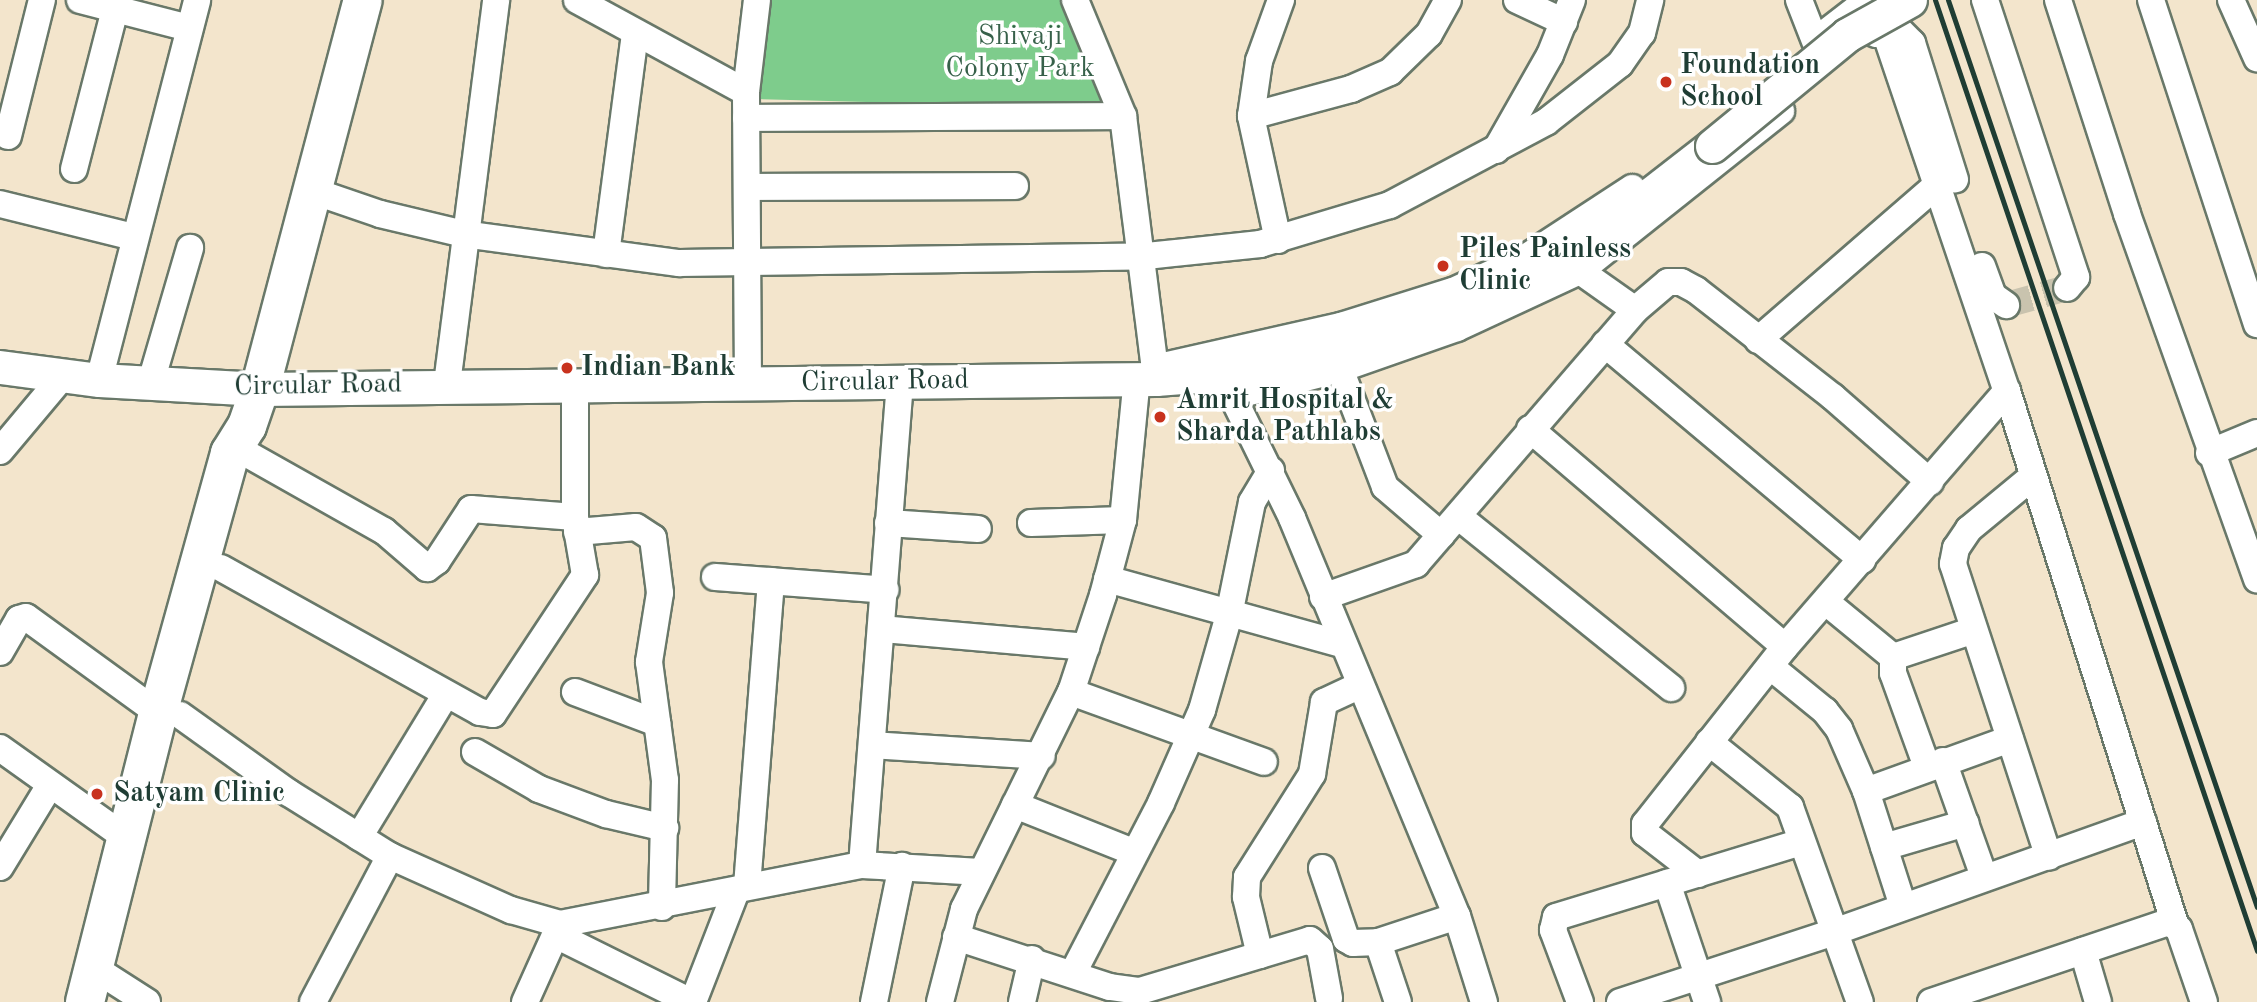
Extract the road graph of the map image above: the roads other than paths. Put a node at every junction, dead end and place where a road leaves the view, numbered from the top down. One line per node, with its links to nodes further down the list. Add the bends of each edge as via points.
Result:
1 (42, 0): 29 (street)
2 (80, 0): 19 (street)
3 (197, 0): 21 (street)
4 (363, 0): 35 (highway)
5 (496, 0): 37 (street)
6 (577, 0): 23 (street)
7 (757, 0): 26 (street)
8 (1281, 0): 28 (street, via 1259,61)
9 (1448, 0): 28 (street, via 1429,34 1390,72 1351,89)
10 (1517, 0): 20 (street)
11 (1650, 0): 30 (street, via 1642,33 1605,78 1546,122)
12 (1799, 0): 24 (street)
13 (1910, 0): 55 (main road, Circular Road, bridge, via 1847,35 1594,238 1501,291 1411,328)
14 (1984, 0): 45 (street, via 2076,277)
15 (2058, 0): 68 (street)
16 (2151, 0): 48 (street)
17 (2231, 0): 25 (street)
18 (1083, 3): 27 (street)
19 (115, 9): 21 (street); 31 (street)
20 (1568, 11): 30 (street)
21 (189, 28): 38 (street)
22 (1885, 29): 24 (street, via 1875,2 1869,0); 32 (street); 44 (street); 46 (street, via 1898,29 1914,49 1987,284)
23 (635, 34): 26 (street); 41 (street)
24 (1815, 41): 53 (street, via 1605,209 1525,258 1453,291 1341,326)
25 (2257, 58)
26 (746, 105): 27 (street); 34 (street)
27 (1123, 116): 42 (street)
28 (1251, 116): 39 (street)
29 (8, 136)
30 (1495, 151): 39 (street, via 1390,205)
31 (74, 169)
32 (1938, 184): 49 (street); 63 (street)
33 (1016, 186): 34 (street)
34 (748, 187): 43 (street)
35 (313, 191): 37 (street, via 380,214); 62 (highway)
36 (0, 204): 38 (street)
37 (464, 234): 41 (street); 58 (street)
38 (133, 237): 56 (street)
39 (1278, 240): 42 (street)
40 (190, 248): 61 (street)
41 (606, 254): 43 (street, via 679,262)
42 (1138, 257): 43 (street); 53 (street)
43 (747, 259): 60 (street)
44 (1580, 271): 47 (street); 52 (street, via 1457,328)
45 (2067, 288)
46 (2006, 306)
47 (1635, 310): 49 (street, via 1668,282 1681,282); 50 (street)
48 (2257, 324)
49 (1758, 340): 71 (street, via 1833,397)
50 (1605, 344): 64 (street); 78 (street)
51 (0, 367): 54 (main road, Circular Road)
52 (1340, 369): 55 (street); 76 (street, via 1385,487)
53 (1149, 375): 55 (main road, Circular Road); 57 (main road, Circular Road); 72 (street)
54 (62, 377): 56 (main road, Circular Road); 67 (street)
55 (1238, 378): 69 (street, via 1260,457)
56 (99, 380): 61 (main road, Circular Road)
57 (900, 381): 60 (main road, Circular Road); 73 (street)
58 (447, 384): 59 (main road, Circular Road); 62 (main road, Circular Road)
59 (575, 384): 60 (main road, Circular Road); 75 (street)
60 (748, 384)
61 (150, 385): 62 (main road, Circular Road)
62 (260, 389): 66 (highway)
63 (2007, 391): 70 (street); 71 (street)
64 (1530, 429): 76 (street); 93 (street)
65 (2257, 433): 68 (street)
66 (248, 440): 75 (street, via 310,493 379,527 427,568 437,561 471,509); 79 (highway); 100 (highway, via 230,453)
67 (0, 451)
68 (2209, 453): 82 (street)
69 (1270, 468): 85 (street); 87 (street, via 1252,502)
70 (2032, 477): 89 (street, via 1986,512 1956,548 1954,573); 114 (street)
71 (1930, 482): 78 (street)
72 (1123, 520): 74 (street); 81 (street)
73 (887, 523): 77 (street); 84 (street)
74 (1031, 523)
75 (576, 524): 99 (street, via 585,567 582,583 499,709 490,714 480,712); 101 (street, via 636,527 653,538 660,593 649,662)
76 (1449, 525): 85 (street, via 1410,568); 96 (street)
77 (978, 529)
78 (1862, 560): 86 (street)
79 (221, 568): 99 (street); 100 (highway)
80 (715, 577): 83 (street)
81 (1107, 579): 87 (street); 91 (street)
82 (2257, 580)
83 (771, 581): 84 (street); 132 (street)
84 (886, 590): 88 (street)
85 (1323, 597): 90 (street)
86 (1826, 602): 93 (street); 94 (street)
87 (1229, 615): 90 (street); 102 (street)
88 (882, 629): 91 (street); 105 (street)
89 (1971, 631): 94 (street); 103 (street)
90 (1342, 644): 95 (street)
91 (1086, 647): 98 (street)
92 (0, 652): 100 (street, via 19,619 28,618)
93 (1778, 657): 104 (street); 112 (street, via 1831,716)
94 (1893, 657): 110 (street, via 1893,673)
95 (1360, 685): 135 (street); 142 (street, via 1324,702 1312,774 1247,877 1246,897)
96 (1671, 688)
97 (575, 692): 101 (street)
98 (1071, 692): 102 (street); 108 (street)
99 (446, 694): 118 (street)
100 (169, 714): 117 (highway); 118 (street); 146 (highway)
101 (657, 723): 116 (street)
102 (1192, 734): 109 (street); 121 (street)
103 (2010, 739): 110 (street); 123 (street)
104 (1709, 742): 119 (street, via 1786,800); 129 (street, via 1644,827 1645,834)
105 (872, 745): 108 (street); 124 (street)
106 (0, 748): 111 (street)
107 (475, 752): 116 (street, via 540,789 606,814)
108 (1042, 756): 113 (street)
109 (1264, 762)
110 (1935, 764): 112 (street); 115 (street)
111 (50, 786): 117 (street); 126 (street)
112 (1866, 791): 120 (street)
113 (1015, 805): 121 (street); 128 (street)
114 (2143, 822): 123 (street); 136 (street)
115 (1966, 823): 120 (street); 130 (street)
116 (665, 828): 134 (street)
117 (125, 837): 146 (highway)
118 (359, 837): 122 (street)
119 (1802, 842): 129 (street); 138 (street)
120 (1884, 847): 133 (street)
121 (1133, 852): 144 (street)
122 (390, 856): 137 (street); 149 (street)
123 (2049, 857): 130 (street)
124 (862, 865): 125 (street); 132 (street)
125 (902, 866): 128 (street); 154 (street)
126 (0, 867)
127 (1322, 868): 140 (street, via 1346,939 1359,944)
128 (981, 872): 139 (street)
129 (1698, 874): 131 (street)
130 (1984, 877): 133 (street)
131 (1667, 883): 145 (street); 159 (street, via 1554,918 1553,930)
132 (742, 889): 134 (street); 153 (street)
133 (1903, 906): 138 (street)
134 (662, 907): 137 (street)
135 (1457, 916): 140 (street); 158 (street)
136 (2175, 924): 141 (street); 165 (street)
137 (558, 930): 152 (street); 153 (street)
138 (1834, 933): 145 (street); 162 (street)
139 (956, 937): 143 (street); 155 (street)
140 (1378, 942): 157 (street)
141 (2083, 951): 147 (street); 164 (street)
142 (1260, 955): 148 (street, via 1153,989); 150 (street, via 1313,941 1320,949)
143 (1032, 960): 144 (street); 156 (street)
144 (1073, 973): 148 (street)
145 (1698, 974): 160 (street); 161 (street)
146 (98, 986): 151 (street)
147 (1987, 993): 163 (street)
148 (1108, 994)
149 (318, 1000)
150 (1323, 1001)
151 (147, 1002)
152 (525, 1002)
153 (692, 1002)
154 (874, 1002)
155 (940, 1002)
156 (1022, 1002)
157 (1398, 1002)
158 (1484, 1002)
159 (1580, 1002)
160 (1620, 1002)
161 (1707, 1002)
162 (1860, 1002)
163 (1931, 1002)
164 (2098, 1002)
165 (2204, 1002)

